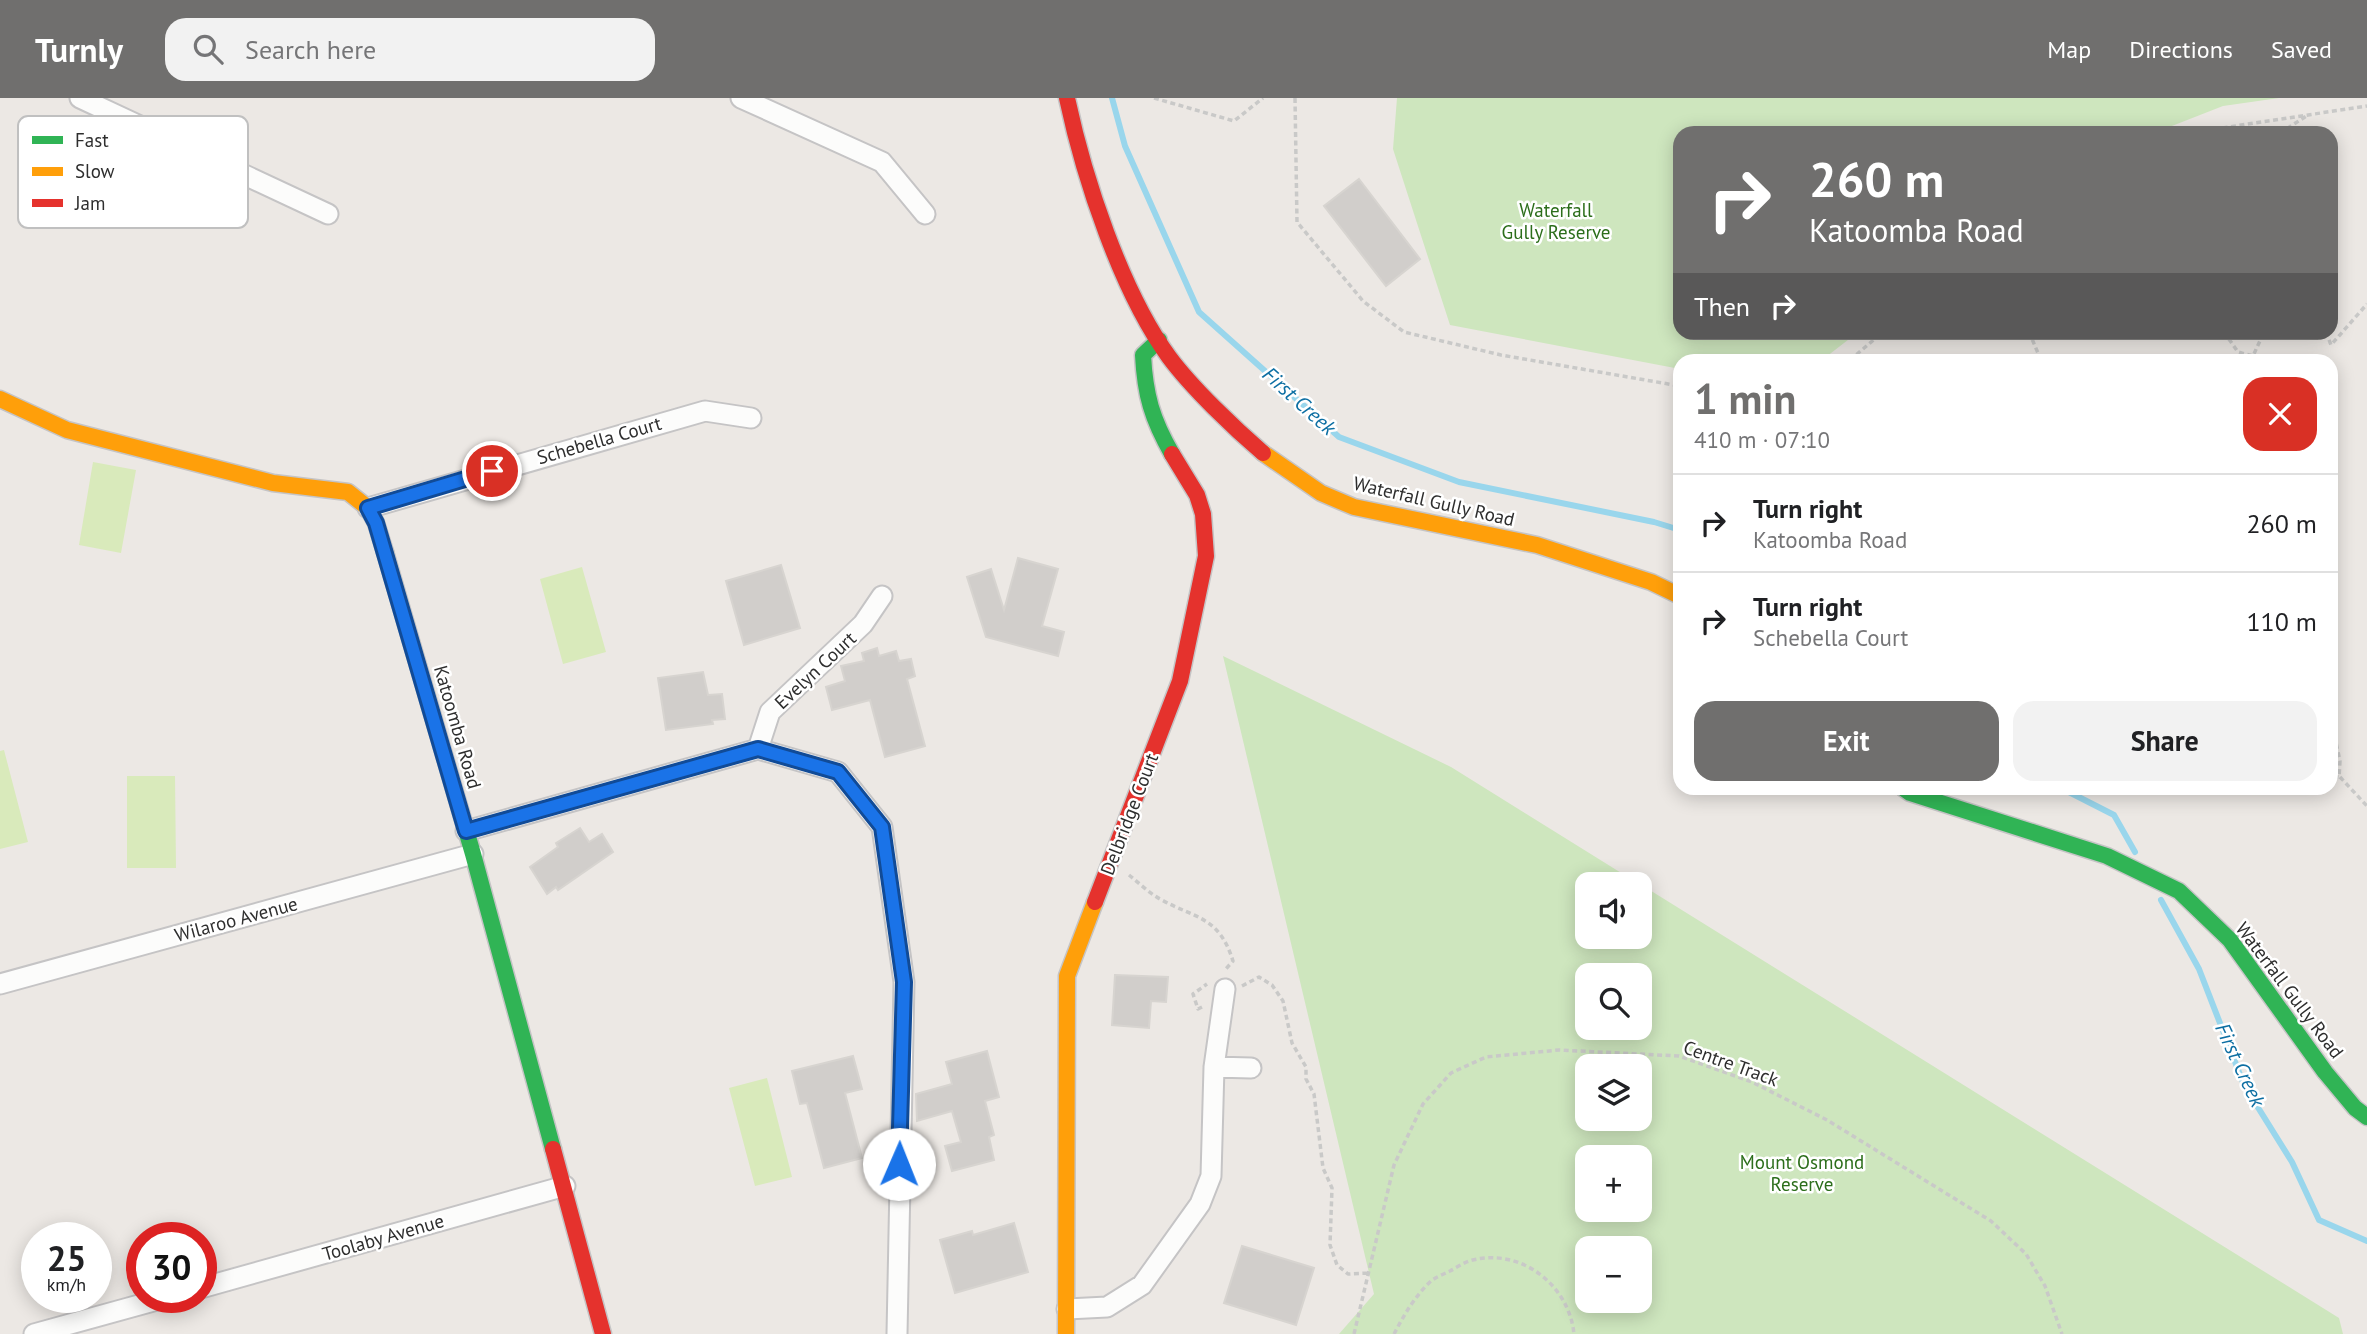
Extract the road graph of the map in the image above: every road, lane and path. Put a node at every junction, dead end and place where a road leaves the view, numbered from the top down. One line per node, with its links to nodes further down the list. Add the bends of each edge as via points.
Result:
1 (80, 98): 9 (street)
2 (741, 98): 14 (street, via 882,162)
3 (1067, 98): 17 (street, Waterfall Gully Road, via 1078,150 1113,246)
4 (1154, 98): 5 (path, via 1234,121)
5 (1263, 98)
6 (1295, 98): 22 (path, via 1297,222 1363,302 1404,332 1501,355)
7 (2367, 106): 8 (path)
8 (2309, 114): 10 (path); 11 (path)
9 (118, 116)
10 (2233, 126)
11 (2291, 126)
12 (248, 177): 13 (street)
13 (328, 214)
14 (925, 214)
15 (2367, 304): 16 (path)
16 (2338, 337)
17 (1159, 340): 26 (street, Waterfall Gully Road, via 1170,358 1240,433 1274,463 1321,493 1354,507 1536,545); 35 (street, Delbridge Court, via 1143,355 1144,392 1197,495 1206,556 1180,681)
18 (1874, 340): 20 (path)
19 (2230, 340): 21 (path)
20 (1857, 354)
21 (2246, 354)
22 (1673, 385)
23 (0, 399): 25 (street, via 67,430 273,483 348,492)
24 (751, 418): 25 (street, Schebella Court, via 705,411)
25 (368, 508): 33 (street, Katoomba Road)
26 (1673, 593)
27 (882, 596): 28 (street, Evelyn Court, via 863,624 770,712)
28 (758, 749): 33 (street); 48 (street, via 838,772 882,827 904,982)
29 (2338, 752): 30 (path)
30 (2339, 777): 32 (path)
31 (1916, 795): 40 (street, Waterfall Gully Road, via 2107,856 2179,891 2230,940 2325,1072)
32 (2367, 806)
33 (466, 831): 34 (street, Katoomba Road)
34 (473, 854): 36 (street, Wilaroo Avenue); 41 (street, Katoomba Road)
35 (1112, 857): 37 (path, via 1160,898 1217,928 1233,961); 45 (street, Delbridge Court, via 1067,976)
36 (0, 984)
37 (1220, 986): 37 (path, via 1198,1009 1193,994); 38 (street); 42 (path, via 1242,987 1259,977 1283,1000 1292,1043 1314,1094 1323,1168 1332,1188 1330,1245 1337,1265 1349,1274)
38 (1214, 1067): 39 (street); 45 (street, via 1211,1176 1200,1204 1142,1285 1107,1307)
39 (1251, 1068)
40 (2367, 1117)
41 (565, 1186): 43 (street, Toolaby Avenue); 47 (street, Katoomba Road)
42 (1368, 1273): 50 (path, Centre Track); 53 (path, Centre Track, via 1394,1165 1423,1104 1451,1073 1486,1057 1559,1050 1679,1056 1752,1082 1827,1120 1991,1221 2026,1254 2045,1286)
43 (217, 1284)
44 (126, 1309): 46 (street)
45 (1067, 1310): 49 (street, Delbridge Court)
46 (34, 1334)
47 (603, 1334)
48 (897, 1334)
49 (1066, 1334)
50 (1353, 1334)
51 (1394, 1334): 52 (path, via 1411,1303 1433,1280 1470,1261 1499,1258 1547,1278 1560,1293)
52 (1574, 1334)
53 (2062, 1334)

